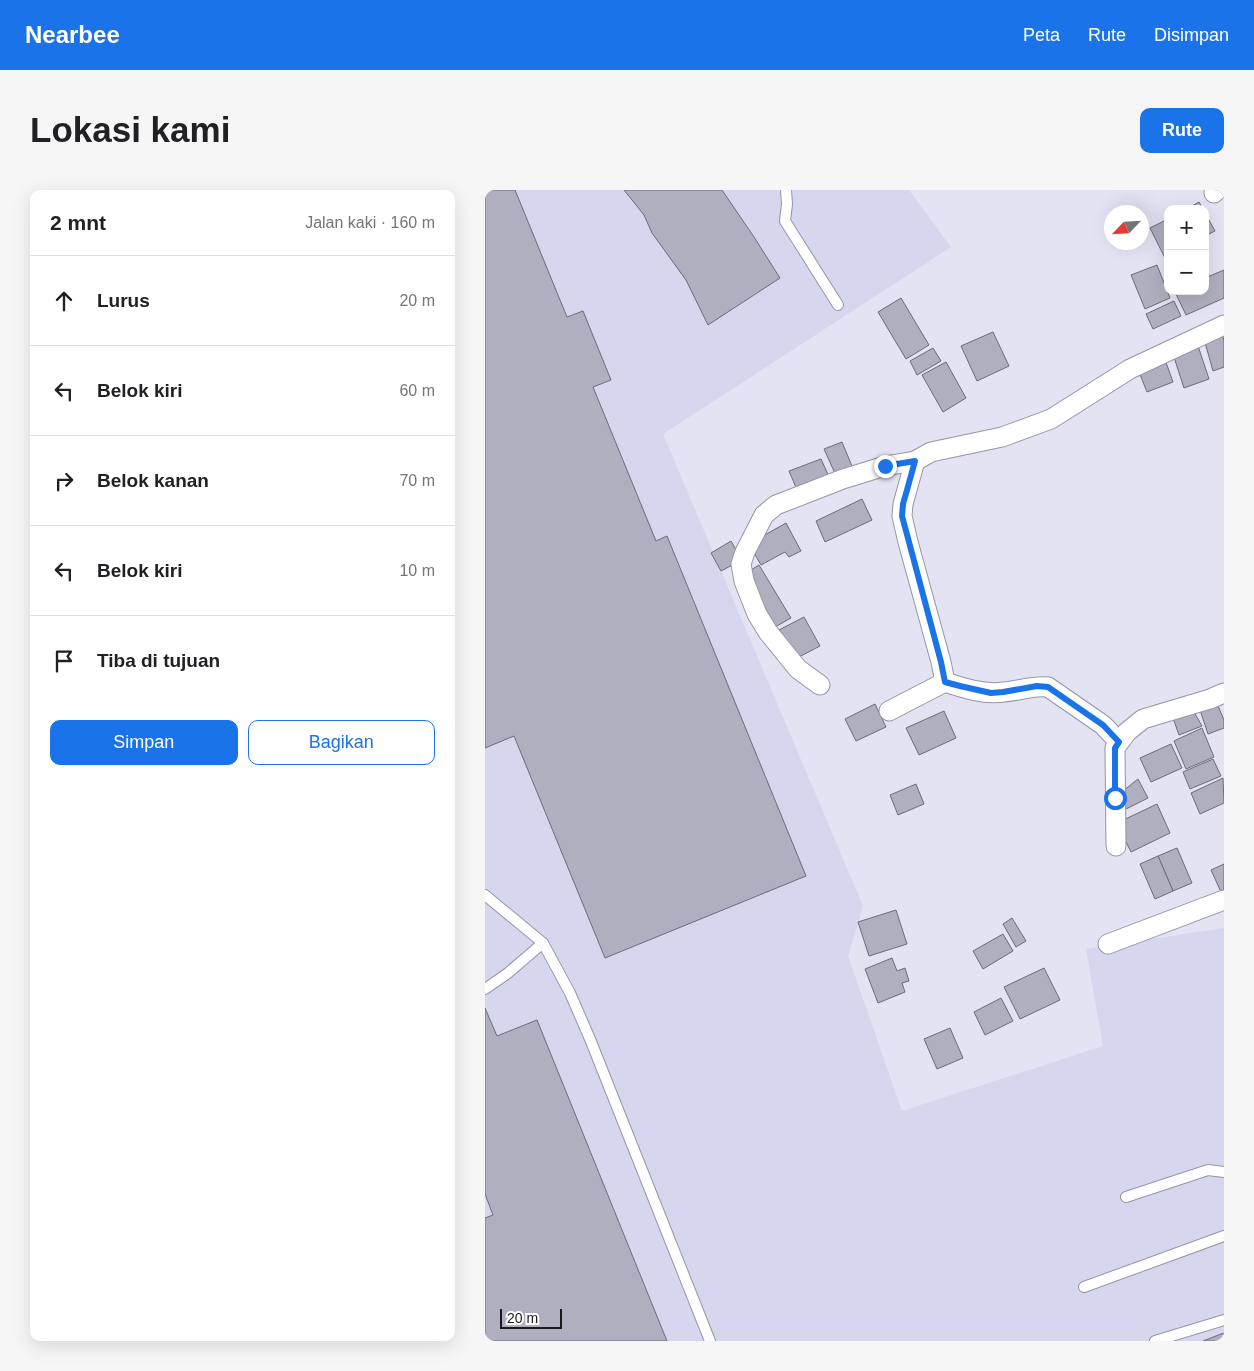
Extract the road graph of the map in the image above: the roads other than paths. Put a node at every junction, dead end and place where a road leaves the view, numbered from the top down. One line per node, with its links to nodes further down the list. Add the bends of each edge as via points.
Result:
1 (786, 190): 2 (lane, via 785,221)
2 (837, 305)
3 (1224, 324): 4 (street, via 1130,369 1051,419 1002,437 931,452)
4 (915, 461): 5 (street, via 902,516); 6 (street, via 843,479 776,505 764,515 745,552 741,564 744,581 757,614 798,669)
5 (945, 682): 8 (street); 9 (street, via 991,693 1048,687 1103,725)
6 (820, 685)
7 (1224, 693): 9 (street, via 1143,719)
8 (889, 711)
9 (1119, 742): 10 (street, via 1115,748)
10 (1116, 846)
11 (485, 896): 13 (lane)
12 (1224, 900): 14 (street)
13 (543, 943): 15 (lane); 21 (lane, via 590,1039)
14 (1108, 944)
15 (485, 989)
16 (1224, 1172): 17 (lane, via 1208,1170)
17 (1126, 1197)
18 (1224, 1236): 19 (lane)
19 (1083, 1287)
20 (1224, 1320): 22 (lane)
21 (710, 1341)
22 (1155, 1341)

